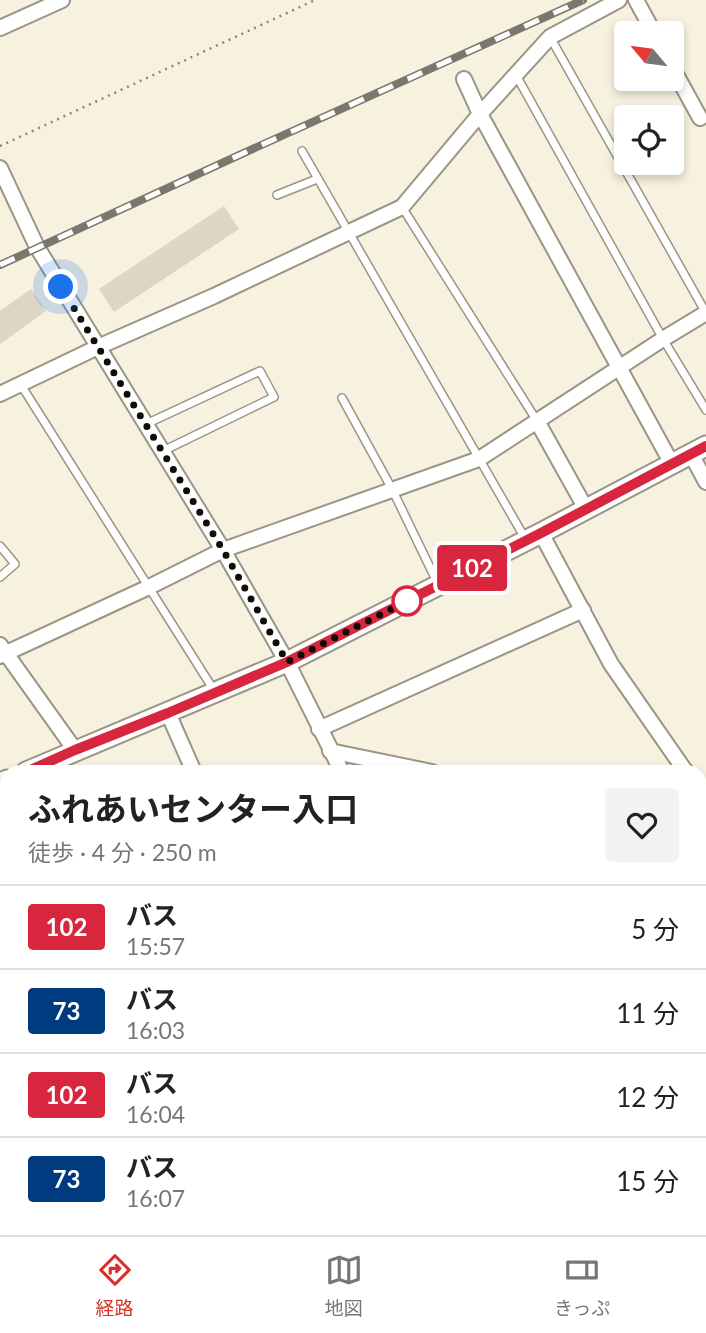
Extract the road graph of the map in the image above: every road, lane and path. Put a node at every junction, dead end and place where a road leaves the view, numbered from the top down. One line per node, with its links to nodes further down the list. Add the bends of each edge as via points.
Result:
1 (62, 0): 6 (street)
2 (315, 0): 13 (path)
3 (619, 0): 7 (street)
4 (636, 0): 5 (street)
5 (647, 21)
6 (0, 28)
7 (550, 37): 8 (street); 20 (lane)
8 (516, 75): 11 (street); 21 (lane)
9 (464, 79): 11 (street)
10 (684, 89): 12 (street)
11 (480, 114): 18 (street); 23 (street)
12 (700, 118)
13 (0, 146)
14 (302, 151): 16 (lane)
15 (0, 168): 22 (street, via 37,247)
16 (317, 179): 17 (lane); 19 (lane)
17 (277, 195)
18 (402, 207): 19 (street); 28 (lane)
19 (349, 233): 22 (street); 32 (lane)
20 (706, 313): 21 (street)
21 (663, 339): 23 (street); 27 (lane)
22 (98, 347): 24 (street); 29 (street)
23 (620, 368): 28 (street); 33 (street)
24 (21, 385): 25 (street); 42 (lane)
25 (0, 394)
26 (342, 398): 35 (lane)
27 (706, 410)
28 (537, 421): 32 (street); 36 (street)
29 (146, 424): 31 (street); 31 (lane, via 260,371 274,397)
30 (698, 450): 33 (main road); 34 (street)
31 (163, 452): 39 (street)
32 (478, 459): 35 (street); 37 (lane)
33 (672, 464): 36 (main road)
34 (706, 482)
35 (393, 489): 39 (street); 41 (lane)
36 (586, 509): 37 (main road)
37 (534, 537): 41 (main road); 43 (street)
38 (0, 546): 40 (lane, via 15,564)
39 (223, 550): 42 (street); 45 (street)
40 (0, 578)
41 (439, 585): 45 (main road)
42 (149, 587): 44 (street); 46 (lane)
43 (583, 610): 48 (street); 55 (street, via 611,664)
44 (2, 651): 49 (street)
45 (287, 662): 46 (main road); 48 (street)
46 (215, 692): 47 (main road)
47 (168, 713): 49 (main road); 52 (street)
48 (319, 729): 50 (street)
49 (75, 750): 51 (main road)
50 (330, 751): 53 (street); 54 (street)
51 (47, 765)
52 (191, 765)
53 (338, 765)
54 (398, 765)
55 (681, 765)

